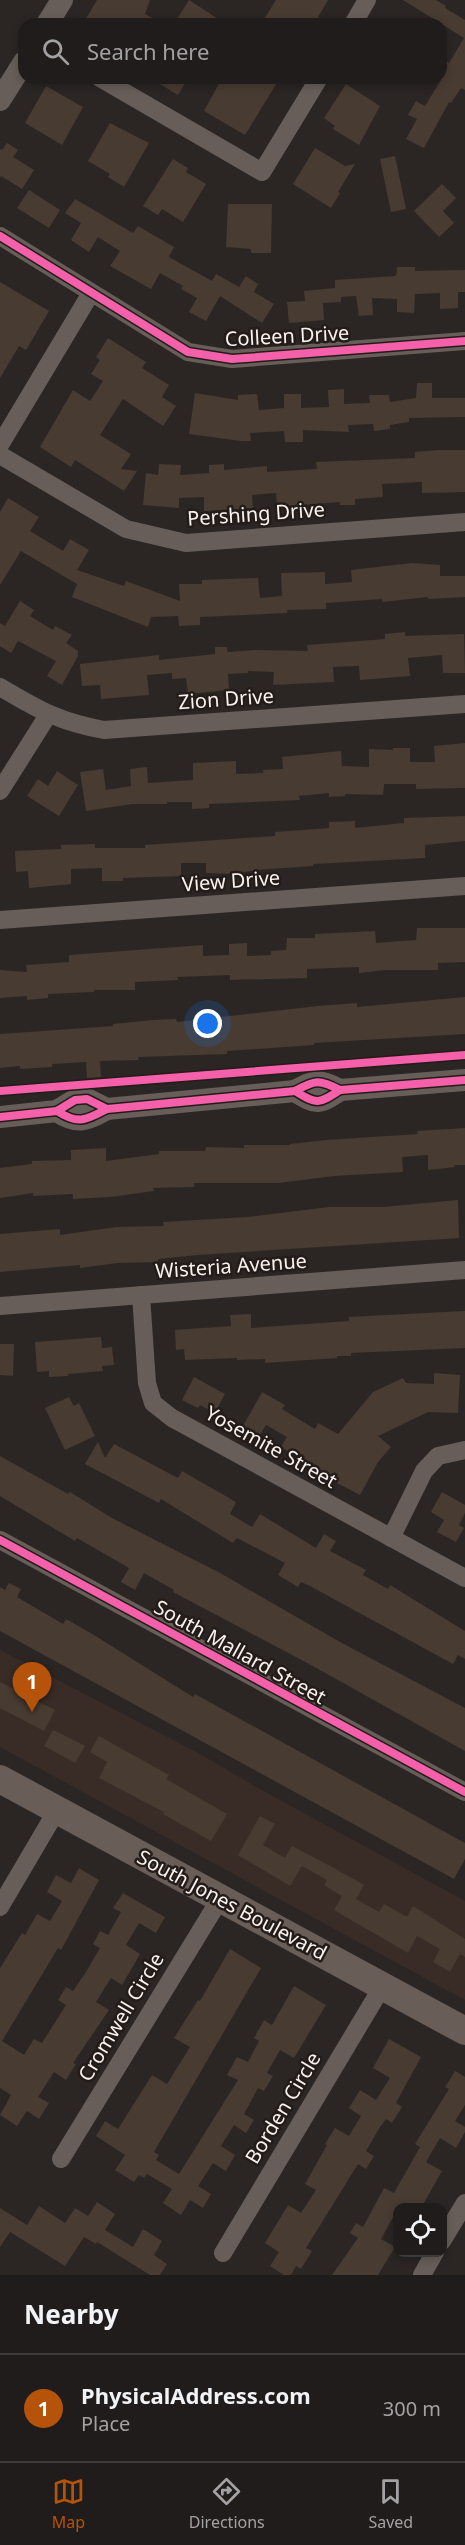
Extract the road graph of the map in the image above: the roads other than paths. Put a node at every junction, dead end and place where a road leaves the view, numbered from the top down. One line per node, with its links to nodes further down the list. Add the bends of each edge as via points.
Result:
1 (62, 0): 3 (street)
2 (367, 0): 4 (street)
3 (51, 18)
4 (356, 18)
5 (18, 72): 8 (street)
6 (110, 84): 7 (street, via 262,172)
7 (316, 84)
8 (0, 100)
9 (0, 236): 10 (street, Colleen Drive)
10 (91, 293): 11 (street, Colleen Drive, via 188,352 232,359); 12 (street)
11 (465, 341)
12 (0, 446)
13 (0, 455): 14 (street, Pershing Drive, via 126,529 186,543)
14 (465, 522)
15 (0, 687): 17 (street, Zion Drive)
16 (465, 704): 17 (street, Zion Drive, via 104,730)
17 (48, 715): 18 (street)
18 (0, 791)
19 (465, 886): 20 (street, View Drive)
20 (0, 920)
21 (465, 1080): 22 (street, via 340,1090 323,1101 313,1102 295,1091 107,1109 88,1119 70,1120 57,1111)
22 (0, 1117)
23 (465, 1270): 24 (street, Wisteria Avenue)
24 (141, 1295): 25 (street, Wisteria Avenue); 27 (street, Yosemite Street, via 147,1383 153,1403 172,1418)
25 (0, 1306)
26 (465, 1450): 27 (street, via 438,1456 424,1471)
27 (391, 1538): 29 (street, Yosemite Street)
28 (0, 1540): 31 (street, South Mallard Street)
29 (465, 1578)
30 (0, 1779): 32 (main road, South Jones Boulevard)
31 (465, 1792)
32 (57, 1810): 33 (main road, South Jones Boulevard); 34 (street)
33 (220, 1899): 35 (main road, South Jones Boulevard); 37 (street, Cromwell Circle)
34 (0, 1907)
35 (382, 1987): 36 (main road, South Jones Boulevard); 40 (street, Borden Circle)
36 (465, 2031)
37 (61, 2159)
38 (465, 2204): 39 (street)
39 (447, 2233)
40 (223, 2253)
41 (433, 2257): 42 (street)
42 (422, 2275)

